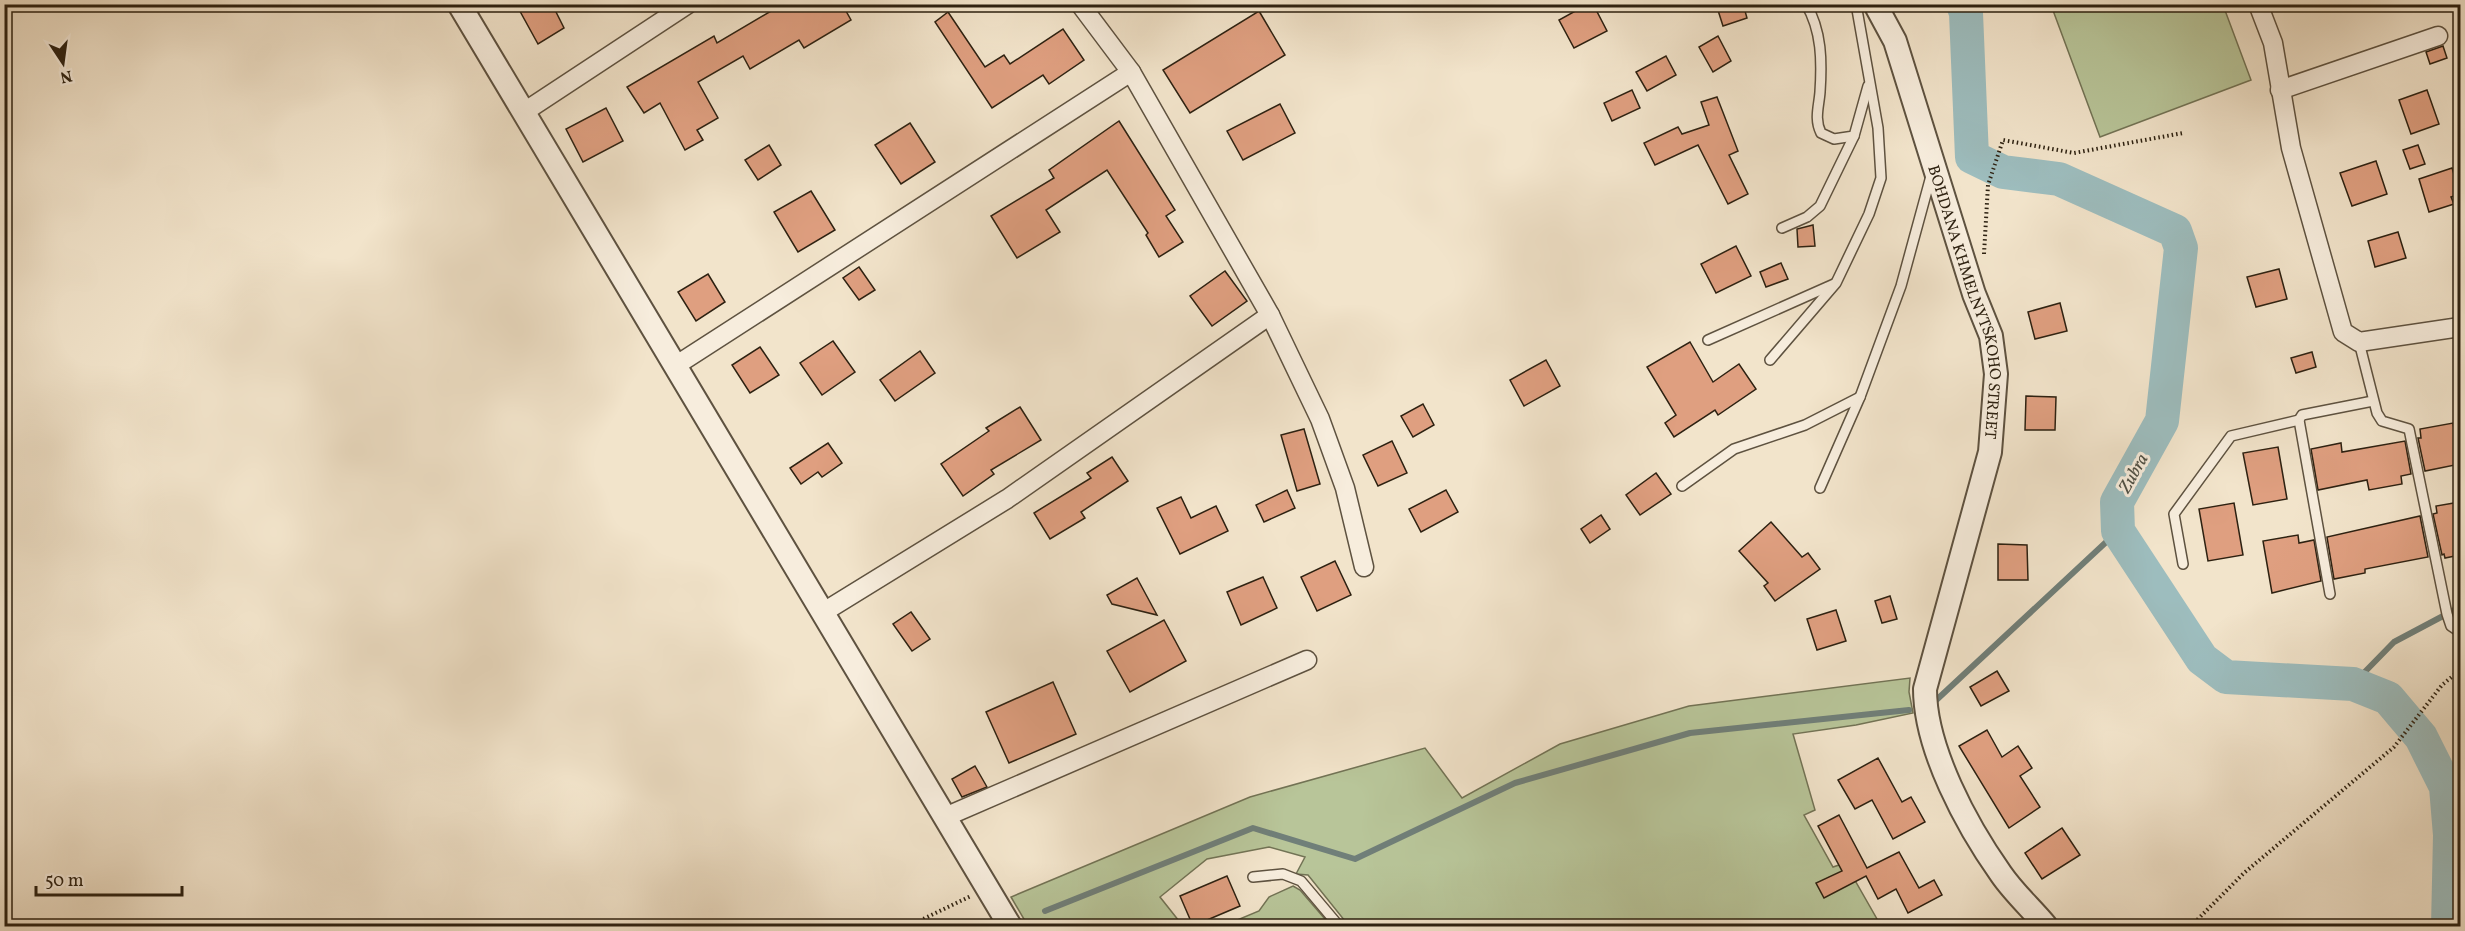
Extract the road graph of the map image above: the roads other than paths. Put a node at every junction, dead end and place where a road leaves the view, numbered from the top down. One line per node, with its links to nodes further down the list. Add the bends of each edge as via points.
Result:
1 (459, 4): 12 (street)
2 (688, 4): 12 (street)
3 (1080, 4): 9 (street)
4 (1806, 4): 13 (lane, via 1818,36 1821,62 1816,123 1827,138)
5 (1856, 4): 10 (lane)
6 (1875, 4): 14 (street, BOHDANA KHMELNYTSKOHO STREET, via 1895,41)
7 (2258, 4): 11 (street, via 2273,43)
8 (2438, 36): 11 (street)
9 (1131, 72): 17 (street); 22 (street)
10 (1869, 83): 13 (lane); 16 (lane, via 1878,128 1881,178 1869,214)
11 (2280, 90): 20 (street, via 2291,148 2338,322 2343,332)
12 (524, 112): 22 (street)
13 (1854, 136): 15 (lane, via 1820,206 1807,217)
14 (1934, 165): 23 (lane, via 1901,286); 38 (street, BOHDANA KHMELNYTSKOHO STREET, via 1991,336 1996,374 1990,452 1925,689 1925,713 1966,818 2002,875)
15 (1782, 228)
16 (1836, 283): 19 (lane); 21 (lane)
17 (1270, 315): 29 (street, via 1320,420 1345,488); 31 (street, via 1007,499)
18 (2460, 327): 20 (street)
19 (1708, 340)
20 (2359, 342): 24 (lane)
21 (1770, 360)
22 (675, 366): 31 (street)
23 (1860, 397): 26 (lane, via 1805,425 1734,449); 27 (lane)
24 (2373, 400): 25 (lane, via 2302,415); 32 (lane, via 2382,421 2409,429 2447,614 2451,626)
25 (2299, 420): 28 (lane, via 2231,436 2174,514); 30 (lane)
26 (1682, 486)
27 (1820, 488)
28 (2183, 564)
29 (1364, 567)
30 (2330, 594)
31 (822, 613): 34 (street)
32 (2460, 632)
33 (1306, 660): 34 (street)
34 (945, 817): 36 (street)
35 (1253, 877): 37 (lane, via 1283,874 1301,881)
36 (1010, 927)
37 (1339, 927)
38 (2046, 927)

